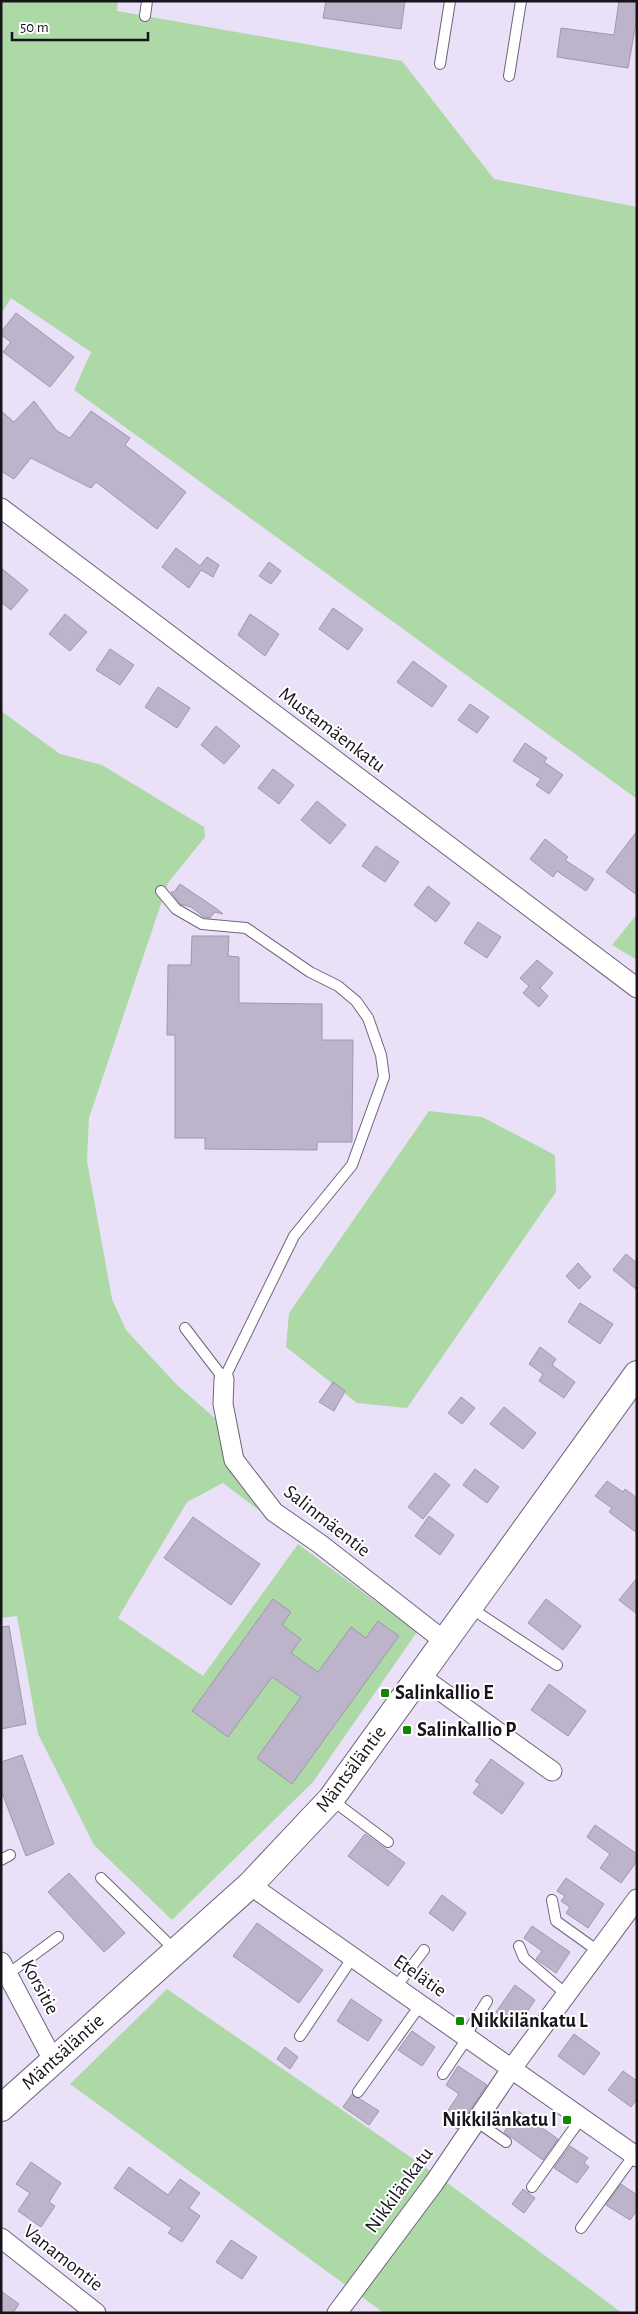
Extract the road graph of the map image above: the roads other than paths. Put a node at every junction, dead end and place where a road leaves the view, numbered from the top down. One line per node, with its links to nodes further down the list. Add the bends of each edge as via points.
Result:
1 (147, 1): 4 (lane)
2 (450, 1): 5 (lane)
3 (521, 1): 6 (lane)
4 (145, 16)
5 (440, 64)
6 (509, 76)
7 (1, 508): 9 (street, Mustamäenkatu)
8 (161, 891): 12 (lane, via 176,909 202,924 246,928 310,972 338,986 356,1001 368,1018 381,1055 384,1077 352,1165 294,1236)
9 (637, 988)
10 (184, 1328): 12 (lane)
11 (637, 1374): 13 (street, Mäntsäläntie)
12 (224, 1379): 14 (street, Salinmäentie, via 224,1404 234,1460 274,1512)
13 (468, 1606): 14 (street, Mäntsäläntie); 15 (lane)
14 (444, 1640): 16 (street, Mäntsäläntie)
15 (557, 1665)
16 (420, 1676): 17 (street); 18 (street, Mäntsäläntie)
17 (552, 1771)
18 (331, 1799): 19 (lane); 21 (street, Mäntsäläntie)
19 (388, 1842)
20 (101, 1878): 27 (lane)
21 (250, 1885): 27 (street, Mäntsäläntie); 29 (street, Etelätie)
22 (552, 1900): 28 (lane, via 556,1921)
23 (636, 1901): 28 (street, Nikkilänkatu)
24 (58, 1936): 30 (lane)
25 (519, 1946): 32 (lane, via 524,1958)
26 (424, 1950): 31 (lane)
27 (176, 1951): 37 (street, Mäntsäläntie)
28 (598, 1951): 32 (street, Nikkilänkatu)
29 (353, 1956): 31 (street, Etelätie); 35 (lane)
30 (3, 1971): 37 (street, Korsitie)
31 (396, 1987): 34 (street, Etelätie)
32 (566, 1994): 38 (street, Nikkilänkatu)
33 (487, 2001): 36 (lane)
34 (421, 2004): 36 (street, Etelätie); 40 (lane)
35 (300, 2036)
36 (467, 2036): 38 (street, Etelätie); 39 (lane)
37 (53, 2060): 41 (street, Mäntsäläntie)
38 (512, 2068): 42 (street, Etelätie); 43 (street, Nikkilänkatu)
39 (442, 2074)
40 (358, 2092)
41 (1, 2108)
42 (582, 2117): 45 (street, Etelätie); 46 (lane)
43 (476, 2121): 44 (lane); 50 (street, Nikkilänkatu)
44 (506, 2142)
45 (636, 2156): 47 (lane)
46 (532, 2187)
47 (581, 2228)
48 (1, 2238): 49 (street, Vanamontie)
49 (96, 2313)
50 (338, 2313)

